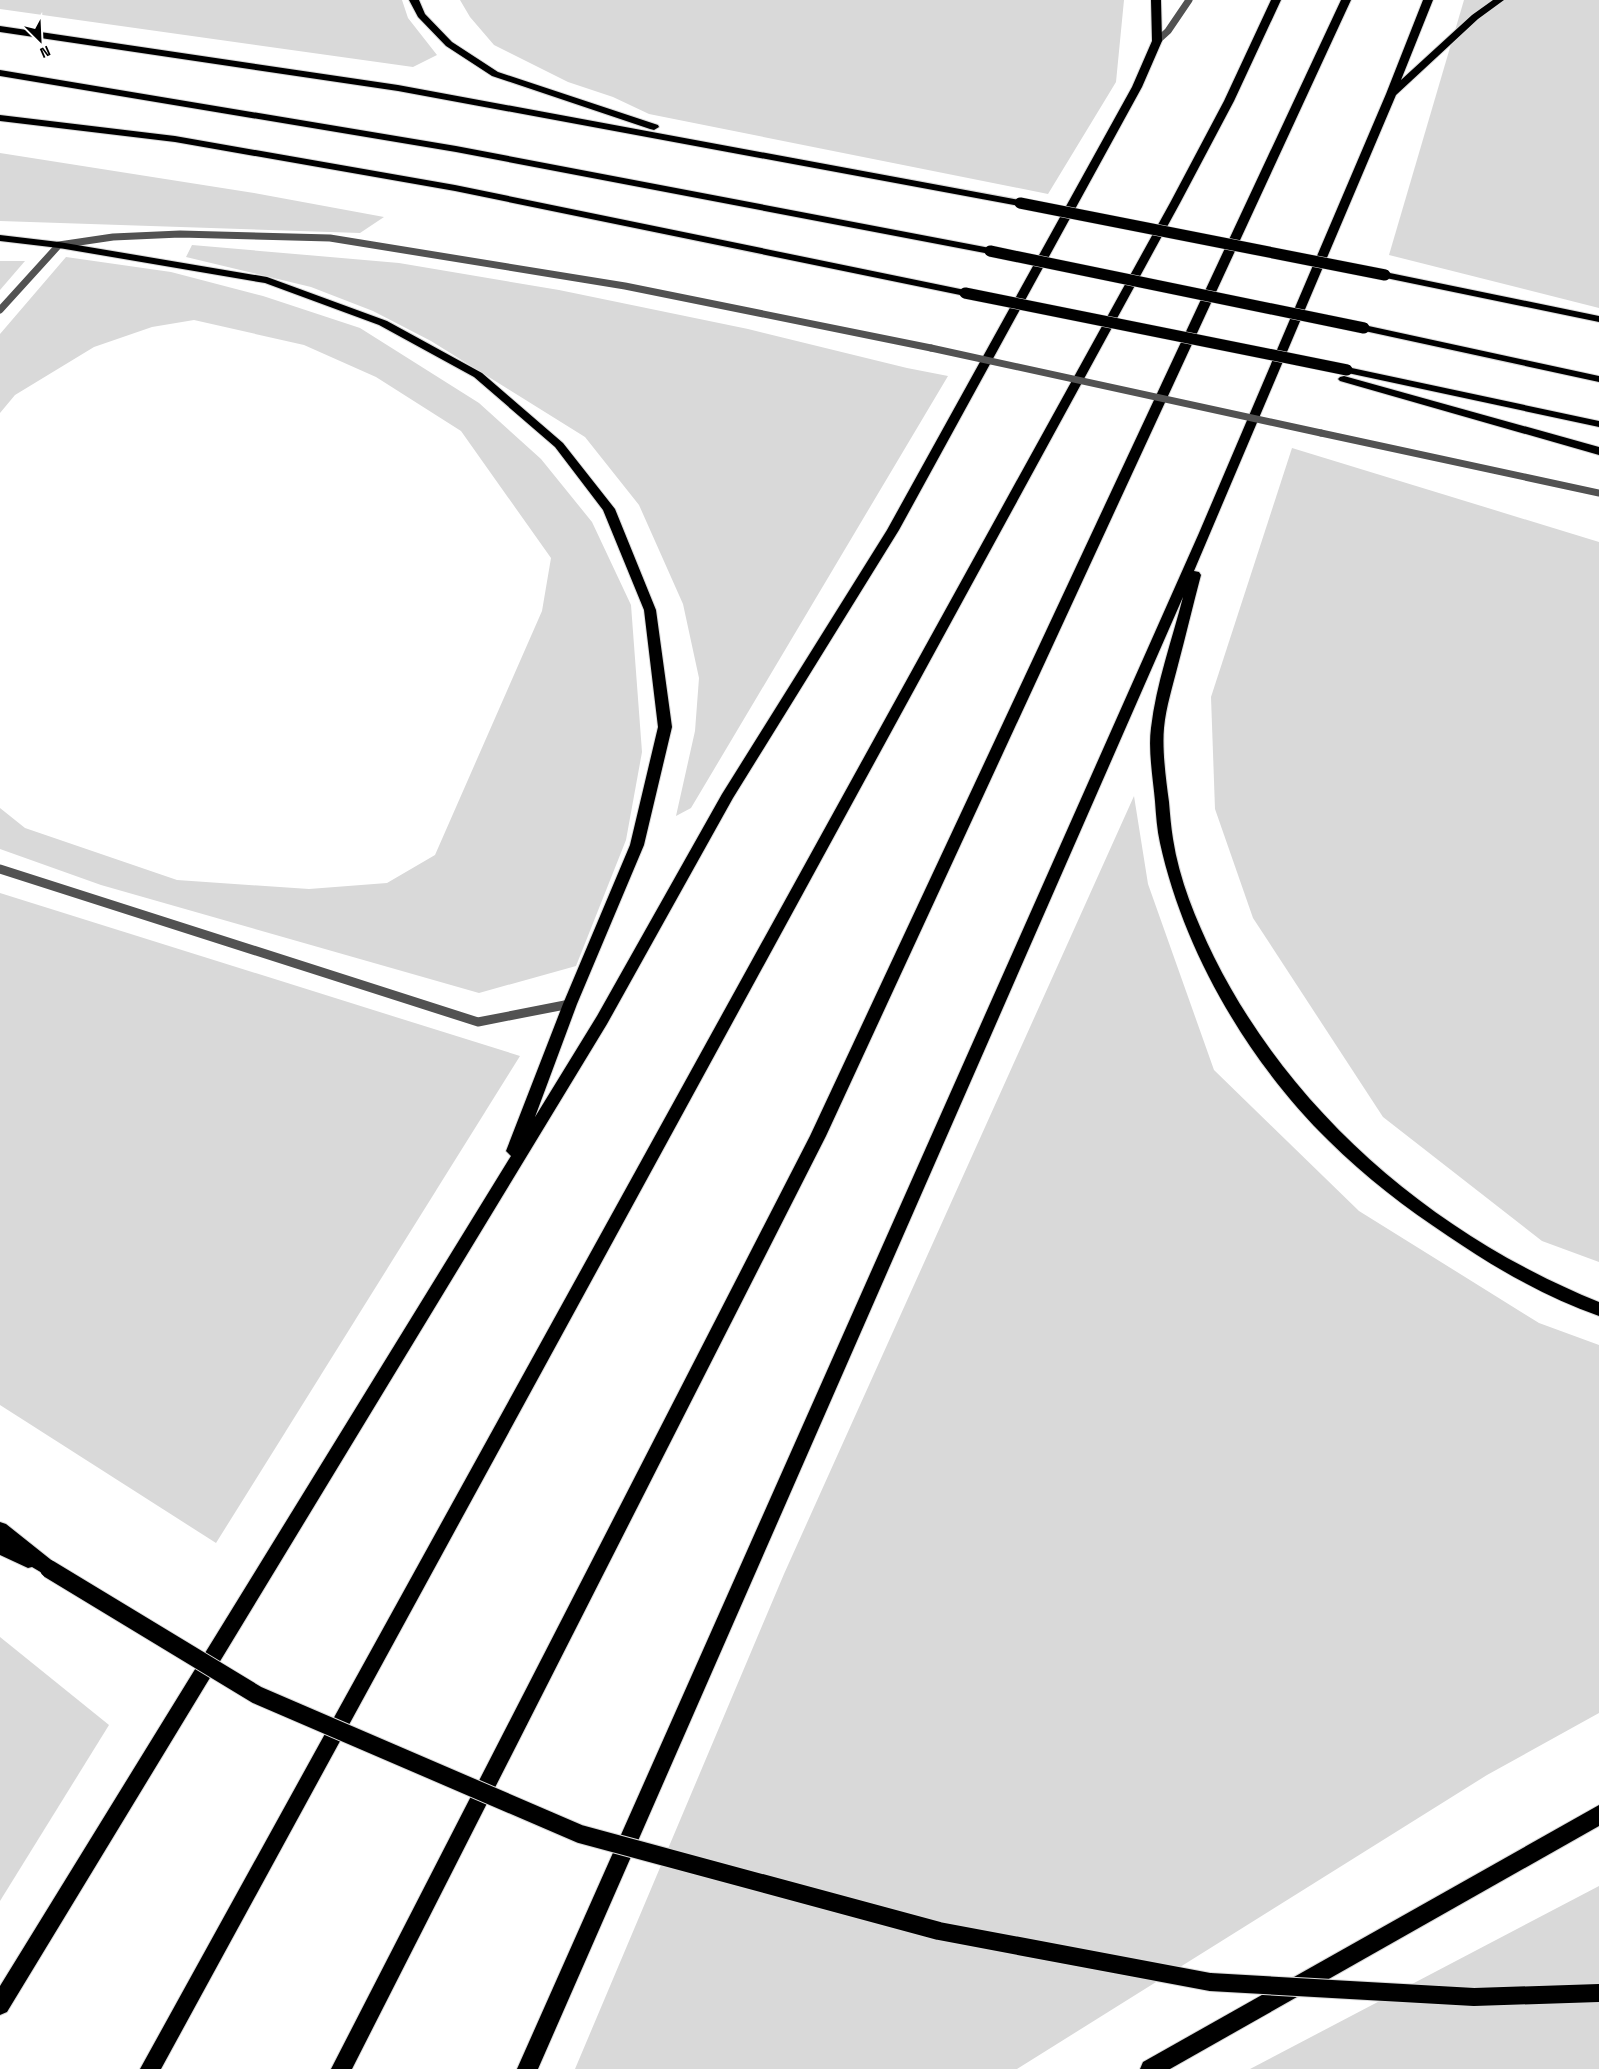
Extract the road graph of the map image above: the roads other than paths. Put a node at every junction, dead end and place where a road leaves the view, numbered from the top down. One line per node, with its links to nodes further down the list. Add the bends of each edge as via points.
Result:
1 (414, 0): 13 (highway, via 421,15 449,44 495,74)
2 (1156, 0): 9 (highway)
3 (1189, 0): 9 (lane, via 1168,31)
4 (1276, 0): 34 (highway, via 1230,101 1175,203)
5 (1346, 0): 35 (highway, via 818,1136)
6 (1428, 0): 11 (highway)
7 (1499, 0): 11 (highway, via 1475,17)
8 (0, 28): 13 (highway, via 398,88)
9 (1157, 41): 26 (highway, via 1137,87 893,530 727,797 602,1020)
10 (0, 73): 19 (highway, bridge, via 456,149 990,252)
11 (1391, 94): 23 (highway)
12 (0, 118): 18 (highway, bridge, via 175,138 446,186 1214,342)
13 (715, 146): 17 (highway, bridge)
14 (0, 238): 15 (highway)
15 (59, 245): 16 (lane); 22 (lane, bridge, via 113,236 180,234 330,238 625,286 932,348); 25 (highway, via 267,280 383,323 478,375 560,446 609,509 650,610 665,727 637,846)
16 (0, 310)
17 (1599, 317)
18 (1345, 374): 20 (highway); 21 (highway)
19 (1599, 379)
20 (1599, 424)
21 (1599, 451)
22 (1599, 493)
23 (1205, 533): 27 (highway, via 1157,729 1166,841 1193,928 1258,1045 1291,1089 1334,1136 1417,1207 1487,1254 1550,1289); 36 (highway)
24 (0, 870): 25 (lane, via 478,1022)
25 (570, 1004): 26 (highway)
26 (501, 1185): 33 (highway)
27 (1599, 1309)
28 (0, 1530): 30 (highway)
29 (0, 1546): 30 (highway)
30 (49, 1570): 32 (highway, bridge, via 257,1695 580,1834 939,1931 1210,1982 1474,1997)
31 (1599, 1815): 37 (highway)
32 (1599, 1993)
33 (0, 2005)
34 (150, 2069)
35 (341, 2069)
36 (527, 2069)
37 (1150, 2069)

